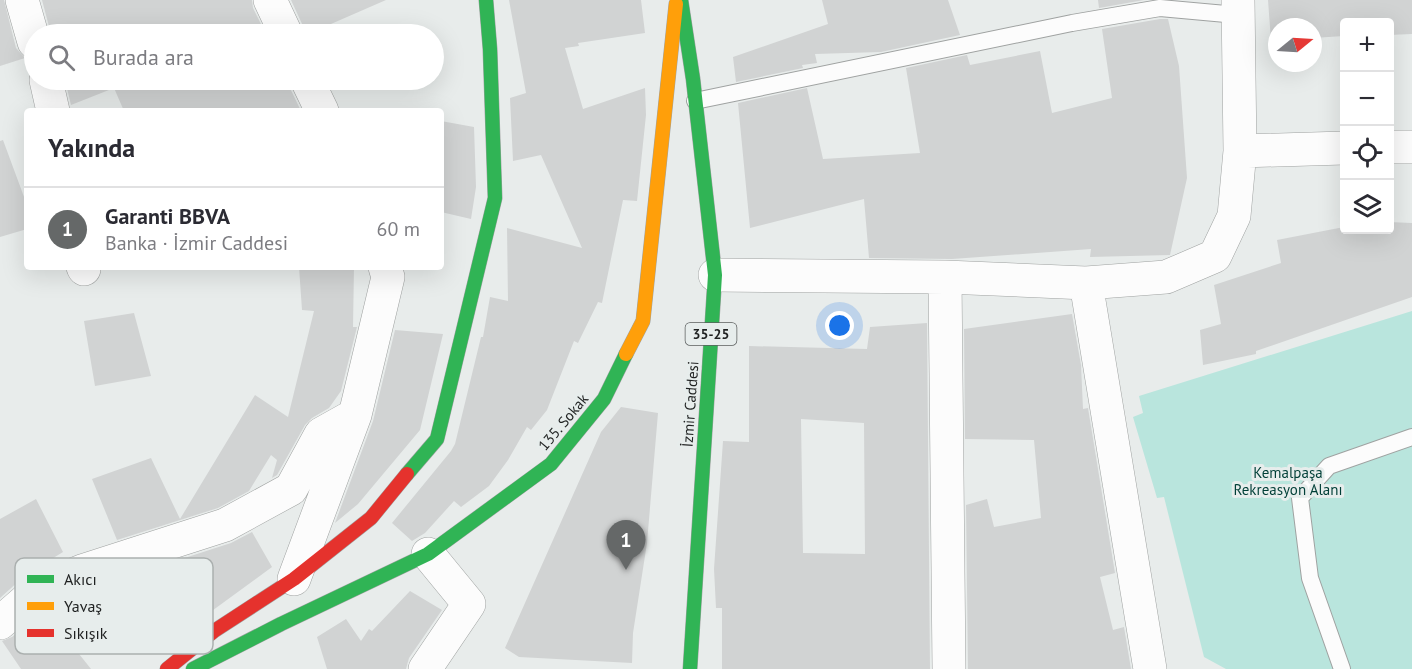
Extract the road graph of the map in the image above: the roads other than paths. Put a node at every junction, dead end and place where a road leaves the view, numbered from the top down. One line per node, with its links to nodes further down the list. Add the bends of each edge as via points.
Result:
1 (22, 0): 6 (street)
2 (270, 0): 7 (street)
3 (486, 0): 25 (street, via 495,198 437,439 371,518)
4 (679, 0): 10 (street, İzmir Caddesi / 35-25); 23 (street, 135. Sokak, via 643,321 604,399 551,464)
5 (1238, 8): 10 (lane, via 1160,8); 16 (street)
6 (29, 24)
7 (281, 24)
8 (48, 90): 11 (street)
9 (312, 90): 12 (street)
10 (695, 101): 18 (street, İzmir Caddesi / 35-25)
11 (52, 108)
12 (321, 108)
13 (1394, 147): 14 (street)
14 (1412, 147)
15 (1340, 148): 16 (street)
16 (1240, 151): 20 (street, via 1234,216 1215,256 1166,277)
17 (386, 270): 21 (street, via 388,278)
18 (715, 275): 19 (street); 33 (street, İzmir Caddesi / 35-25)
19 (945, 277): 20 (street); 34 (street)
20 (1086, 283): 35 (street)
21 (355, 415): 24 (street, via 321,434 291,489 225,525); 25 (street)
22 (1412, 437): 36 (lane, via 1329,466 1299,498 1310,578)
23 (428, 554): 31 (street, 135. Sokak); 32 (street, via 469,604)
24 (122, 558)
25 (294, 579): 28 (street)
26 (15, 610): 27 (street)
27 (0, 623)
28 (213, 632)
29 (186, 654): 30 (street)
30 (167, 669)
31 (193, 669)
32 (425, 669)
33 (690, 669)
34 (949, 669)
35 (1150, 669)
36 (1342, 669)

